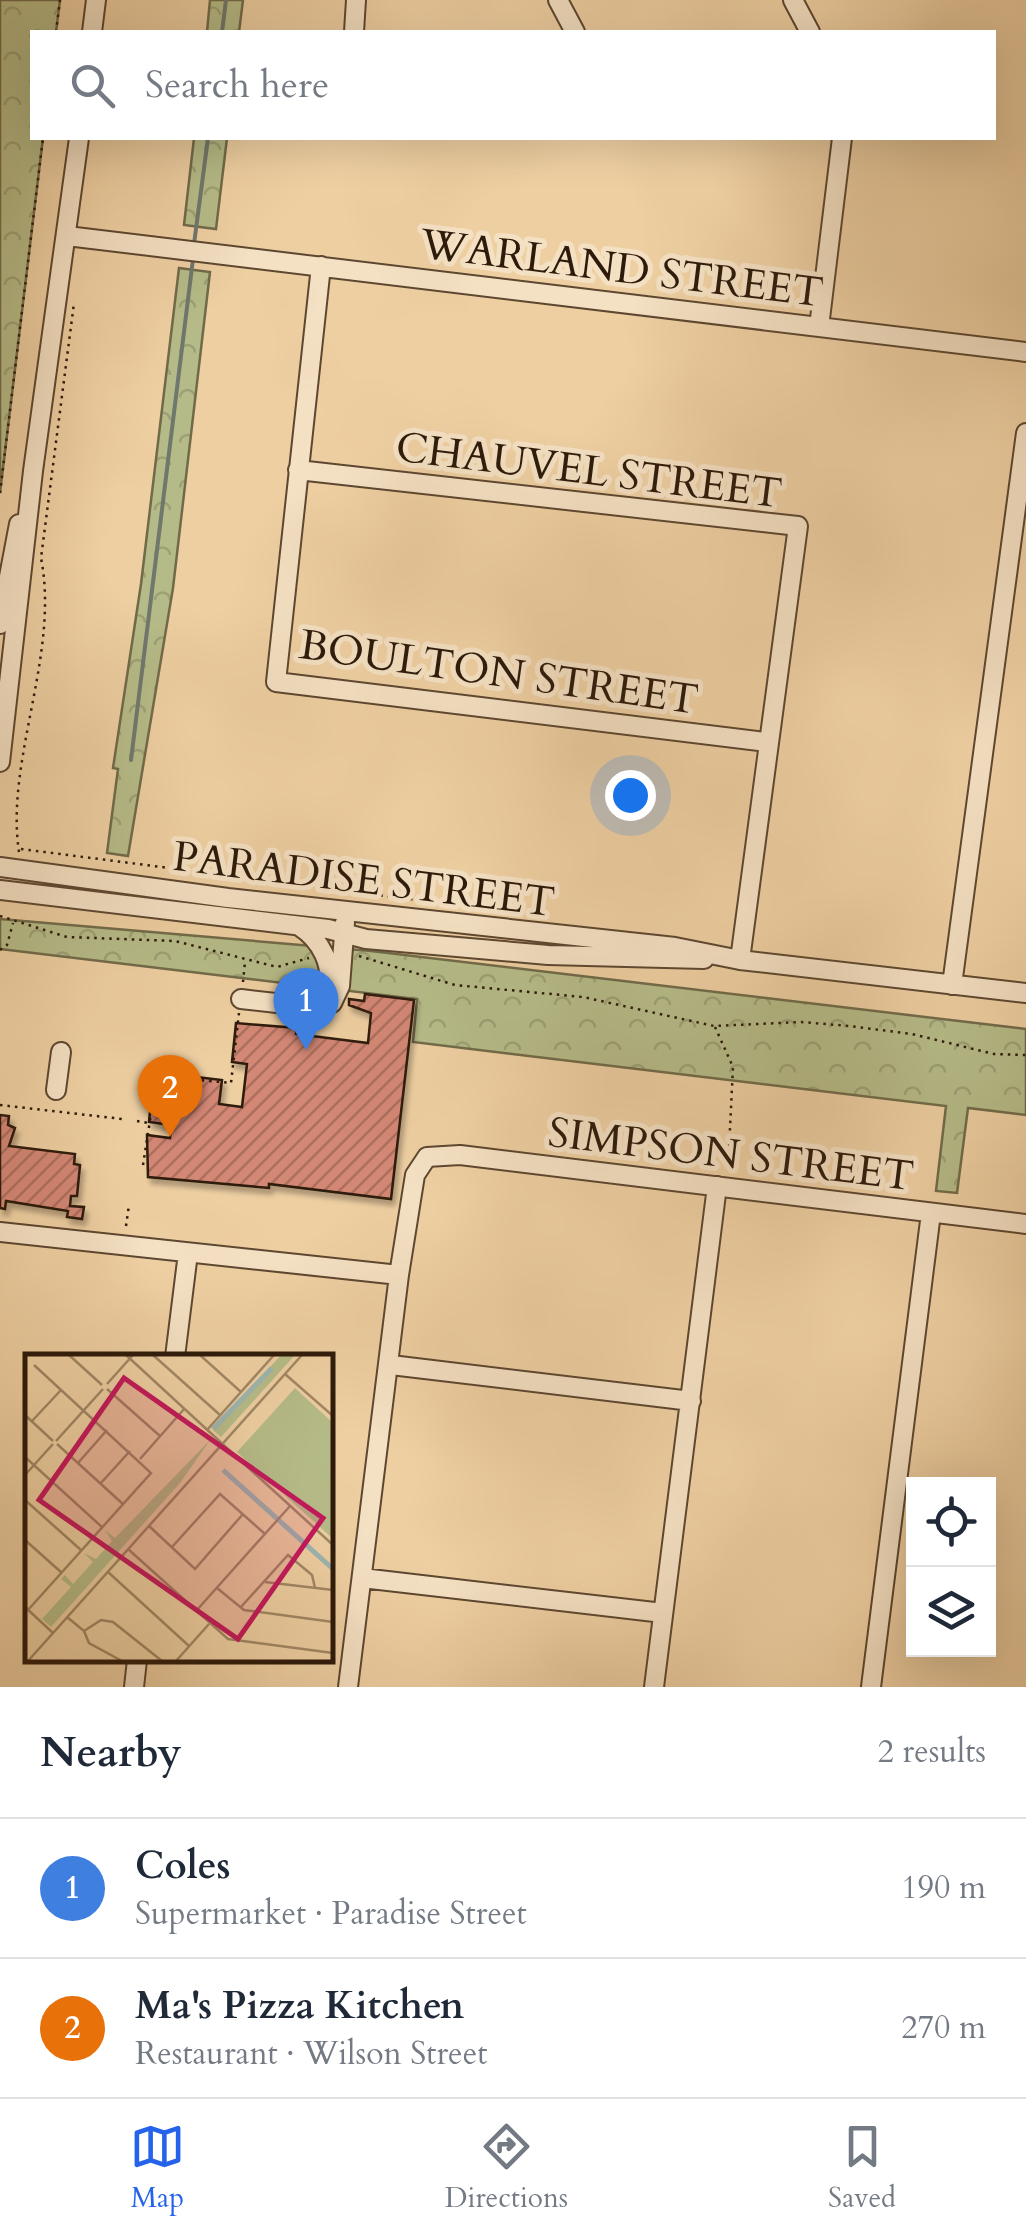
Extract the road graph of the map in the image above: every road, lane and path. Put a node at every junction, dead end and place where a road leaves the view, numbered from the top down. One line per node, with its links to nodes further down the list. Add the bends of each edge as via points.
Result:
1 (60, 0): 6 (path)
2 (96, 0): 7 (street)
3 (356, 0): 8 (street)
4 (558, 0): 9 (street)
5 (793, 0): 10 (street)
6 (56, 30)
7 (92, 30)
8 (354, 30)
9 (573, 30)
10 (809, 30)
11 (44, 140): 22 (path)
12 (79, 140): 14 (street)
13 (842, 140): 17 (street)
14 (67, 236): 15 (street, WARLAND STREET); 20 (street)
15 (322, 266): 17 (street, WARLAND STREET); 21 (street, BOULTON STREET)
16 (75, 294): 26 (path, via 41,558 45,620 14,825)
17 (819, 327): 18 (street, WARLAND STREET)
18 (1026, 352)
19 (1026, 432): 43 (street)
20 (33, 470): 23 (street); 25 (street)
21 (298, 470): 24 (street, BOULTON STREET, via 276,682); 24 (street, CHAUVEL STREET, via 798,526)
22 (0, 494)
23 (0, 624)
24 (766, 742): 42 (street, CHAUVEL STREET)
25 (0, 762)
26 (21, 848): 27 (path); 30 (path)
27 (18, 856)
28 (0, 866): 30 (street, PARADISE STREET)
29 (0, 890): 35 (street, PARADISE STREET)
30 (343, 899): 32 (path); 36 (street); 40 (street, PARADISE STREET)
31 (12, 906): 34 (path)
32 (501, 910)
33 (0, 916): 34 (path)
34 (12, 920): 37 (path); 41 (path, via 67,937 175,941)
35 (299, 926): 36 (street, PARADISE STREET); 46 (street, via 317,939 330,974 326,998)
36 (344, 934): 40 (street, PARADISE STREET, via 548,954); 46 (street, via 338,993 328,1006)
37 (0, 950)
38 (319, 955): 41 (path, via 277,967)
39 (357, 956): 47 (path, via 454,985 583,998)
40 (719, 957): 42 (street, PARADISE STREET)
41 (246, 960): 45 (path)
42 (740, 960): 43 (street, PARADISE STREET)
43 (952, 985): 44 (street, PARADISE STREET)
44 (1026, 993)
45 (241, 996): 46 (street); 54 (path, via 232,1083 156,1076)
46 (315, 1008)
47 (714, 1026): 49 (path, via 849,1026); 56 (path, via 733,1067 728,1170)
48 (60, 1052): 50 (street)
49 (1026, 1056)
50 (56, 1090)
51 (0, 1105): 52 (path)
52 (122, 1119)
53 (137, 1121): 54 (path)
54 (151, 1123): 55 (path)
55 (143, 1165)
56 (718, 1186): 58 (street, SIMPSON STREET); 63 (street, SIMPSON STREET, via 460,1155 427,1157 415,1175); 66 (street)
57 (129, 1205): 60 (path)
58 (932, 1212): 59 (street, SIMPSON STREET); 73 (street)
59 (1026, 1224)
60 (126, 1226)
61 (0, 1232): 62 (street)
62 (188, 1253): 63 (street); 64 (street)
63 (399, 1276): 65 (street)
64 (175, 1354)
65 (391, 1365): 66 (street); 67 (street)
66 (692, 1401): 68 (street)
67 (362, 1578): 68 (street); 71 (street)
68 (663, 1613): 72 (street)
69 (138, 1662): 70 (street)
70 (134, 1687)
71 (348, 1687)
72 (654, 1687)
73 (871, 1687)

